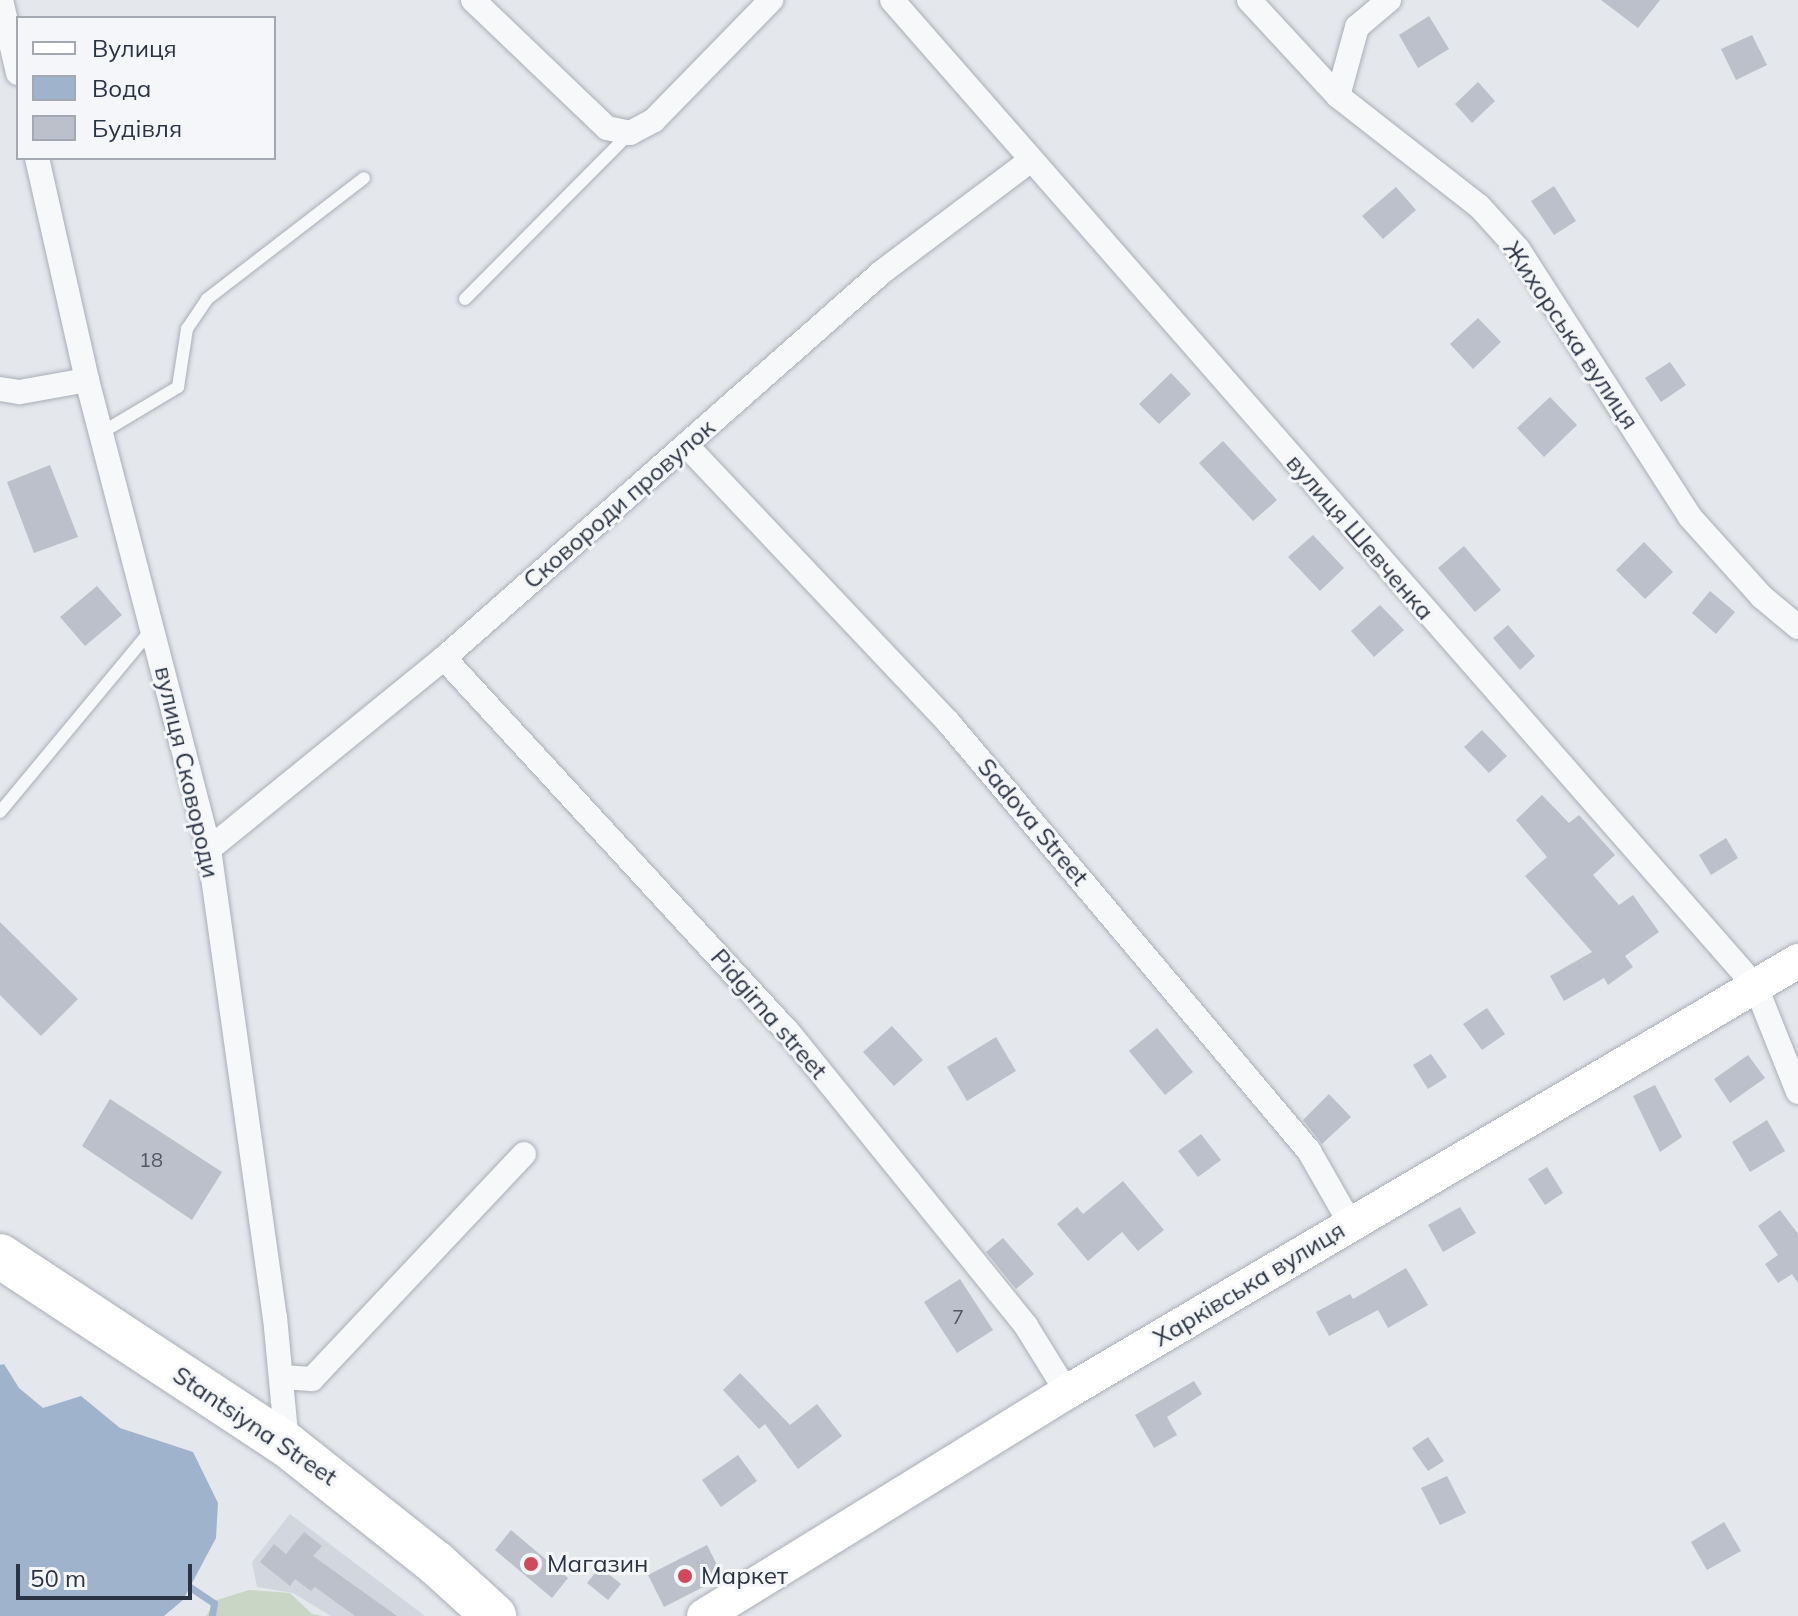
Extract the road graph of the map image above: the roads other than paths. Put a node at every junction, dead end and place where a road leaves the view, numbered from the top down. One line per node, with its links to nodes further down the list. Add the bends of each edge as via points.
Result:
1 (1, 0): 7 (street)
2 (473, 0): 9 (street, via 607,128)
3 (771, 0): 9 (street, via 654,120)
4 (892, 0): 11 (street, вулиця Шевченка)
5 (1249, 0): 8 (street, Жихорська вулиця)
6 (1389, 0): 8 (street, via 1357,27)
7 (16, 64)
8 (1338, 96): 19 (street, Жихорська вулиця, via 1479,206 1518,249 1690,517 1762,597)
9 (630, 133): 13 (lane)
10 (37, 160): 14 (street, вулиця Сковороди)
11 (1030, 161): 17 (street, Сковороди провулок, via 882,272); 24 (street, вулиця Шевченка)
12 (364, 178): 16 (lane, via 207,299 187,329 178,387)
13 (465, 299)
14 (87, 380): 15 (street, via 20,392); 16 (street, вулиця Сковороди)
15 (0, 389)
16 (101, 433): 18 (street, вулиця Сковороди)
17 (686, 445): 20 (street, Сковороди провулок); 27 (street, Sadova Street, via 948,722 1309,1151)
18 (153, 627): 21 (lane); 22 (street, вулиця Сковороди)
19 (1798, 627)
20 (444, 658): 22 (street, Сковороди провулок); 30 (street, Pidgirna street, via 789,1033 1026,1326)
21 (0, 812)
22 (209, 849): 29 (street, вулиця Сковороди)
23 (1798, 961): 24 (main road, Харківська вулиця)
24 (1756, 987): 25 (street, вулиця Шевченка); 27 (main road, Харківська вулиця)
25 (1798, 1092)
26 (524, 1154): 29 (street, via 312,1379)
27 (1350, 1223): 30 (main road, Харківська вулиця)
28 (0, 1256): 31 (highway, Stantsiyna Street)
29 (282, 1377): 31 (street, вулиця Сковороди)
30 (1067, 1392): 33 (main road, Харківська вулиця)
31 (287, 1445): 32 (highway, Stantsiyna Street)
32 (494, 1616)
33 (704, 1616)

